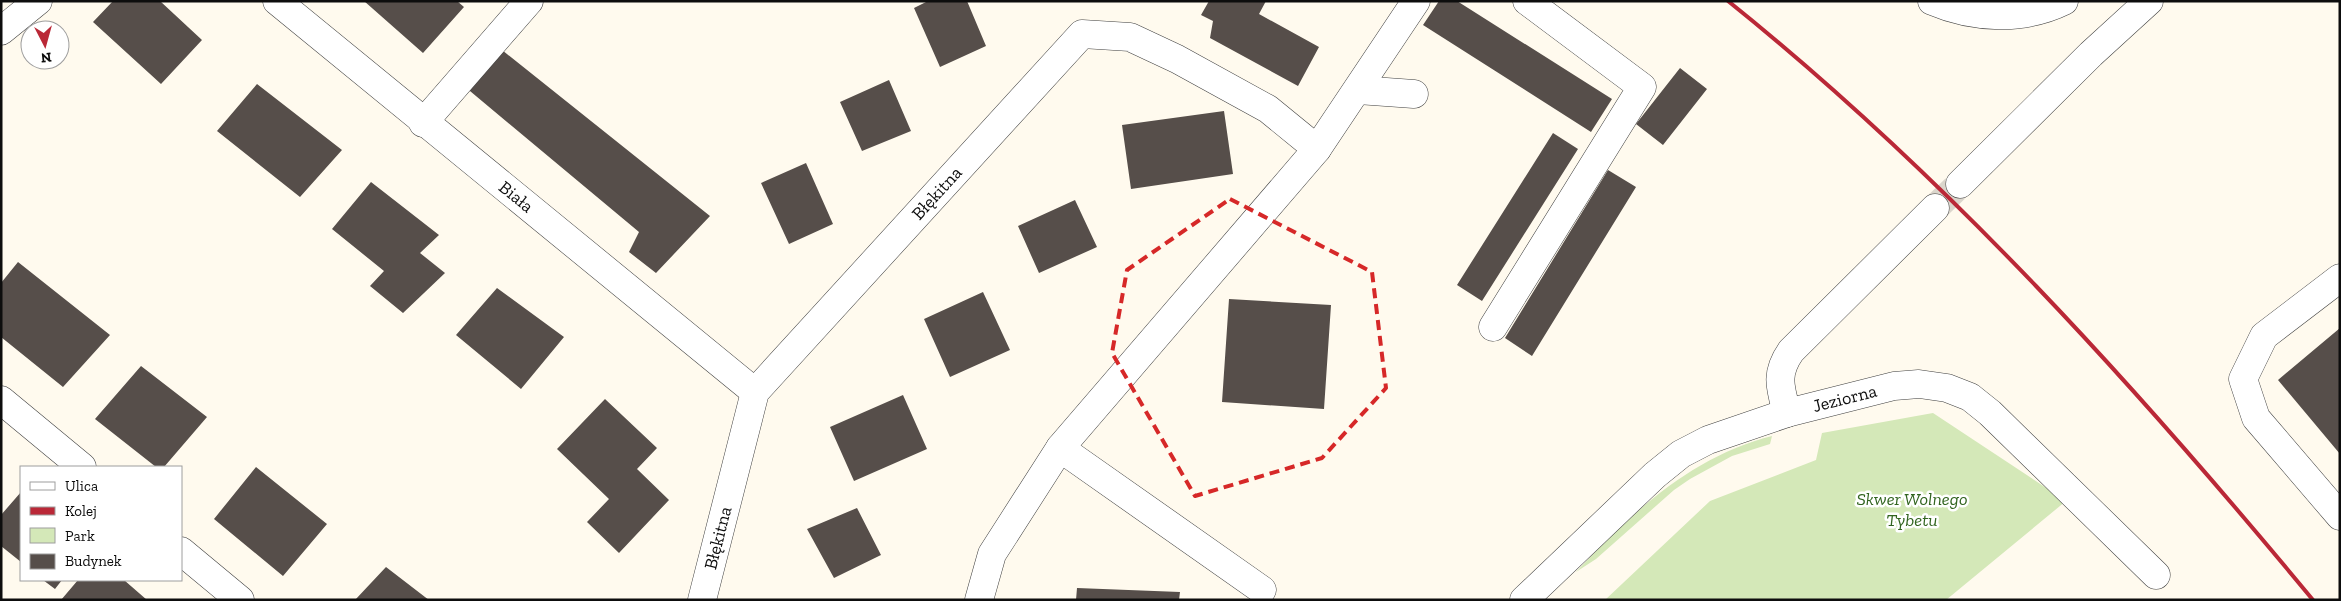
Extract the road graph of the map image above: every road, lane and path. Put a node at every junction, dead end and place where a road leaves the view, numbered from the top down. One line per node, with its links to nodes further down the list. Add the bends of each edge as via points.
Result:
1 (38, 1): 9 (street)
2 (277, 1): 12 (street, Biała)
3 (529, 1): 12 (street)
4 (1416, 1): 10 (street)
5 (1527, 1): 17 (street, via 1642,87)
6 (1932, 1): 7 (street, via 1951,9 2013,16)
7 (2064, 1)
8 (2149, 1): 14 (street)
9 (1, 31)
10 (1358, 90): 11 (street); 13 (street)
11 (1414, 94)
12 (423, 123): 18 (street, Biała)
13 (1317, 149): 18 (street, Błękitna, via 1268,109 1177,59 1130,37 1082,34); 21 (street)
14 (1960, 184)
15 (1935, 208): 20 (street, via 1791,351 1780,374)
16 (2340, 278): 23 (street, via 2264,336 2243,379 2256,418)
17 (1493, 326)
18 (755, 392): 28 (street, Błękitna)
19 (1, 400): 22 (street)
20 (1787, 413): 25 (street, Jeziorna, via 1894,386 1919,384 1947,388 1970,397); 30 (street, Jeziorna, via 1708,440 1682,454 1631,497)
21 (1060, 448): 26 (street); 29 (street, via 992,554)
22 (81, 466)
23 (2340, 516)
24 (182, 552): 27 (street)
25 (2156, 575)
26 (1262, 590)
27 (240, 600)
28 (702, 600)
29 (980, 600)
30 (1524, 600)

